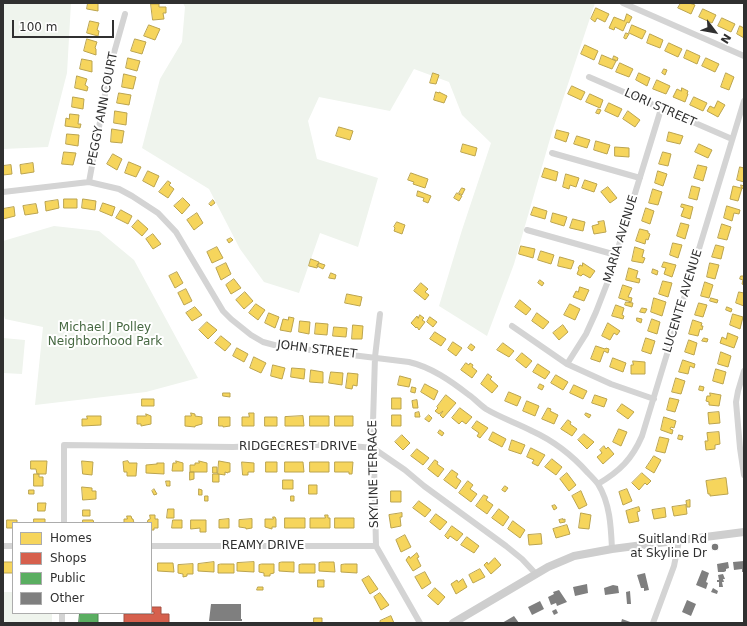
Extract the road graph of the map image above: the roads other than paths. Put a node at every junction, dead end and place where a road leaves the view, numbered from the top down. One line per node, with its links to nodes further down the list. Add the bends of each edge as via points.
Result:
1 (623, 3): 3 (street)
2 (125, 14): 10 (street, PEGGY ANN COURT, via 110,67)
3 (744, 56)
4 (589, 77): 6 (street, LORI STREET)
5 (744, 101): 7 (street, LUCENTE AVENUE)
6 (661, 109): 7 (street, LORI STREET); 9 (street, MARIA AVENUE)
7 (732, 139): 19 (street, LUCENTE AVENUE)
8 (552, 153): 9 (street)
9 (640, 178): 13 (street, MARIA AVENUE)
10 (90, 182): 11 (street, JOHN STREET); 16 (street, JOHN STREET, via 119,189 158,213 176,232 223,311 251,335 278,346)
11 (3, 192)
12 (527, 230): 13 (street)
13 (616, 255): 17 (street, MARIA AVENUE, via 596,312)
14 (380, 314): 16 (street, SKYLINE TERRACE)
15 (512, 326): 17 (street)
16 (375, 358): 20 (street, SKYLINE TERRACE); 22 (street, JOHN STREET, via 422,365 437,373 500,417 552,442 579,463)
17 (567, 364): 19 (street, via 611,384)
18 (744, 374): 21 (street, via 736,402)
19 (654, 399): 22 (street, LUCENTE AVENUE, via 636,450 620,469)
20 (373, 448): 23 (street, RIDGECREST DRIVE, via 342,445 64,445); 27 (street, SKYLINE TERRACE); 29 (street, RIDGECREST DRIVE, via 522,559)
21 (744, 475)
22 (598, 484): 28 (street, JOHN STREET, via 610,518)
23 (64, 522)
24 (744, 532): 25 (main road)
25 (679, 541): 28 (main road); 32 (street, via 674,566)
26 (152, 546): 27 (street, REAMY DRIVE)
27 (376, 546): 30 (street, SKYLINE TERRACE)
28 (612, 549): 29 (main road, via 574,556)
29 (536, 574): 31 (main road)
30 (420, 623)
31 (453, 623)
32 (653, 623)

